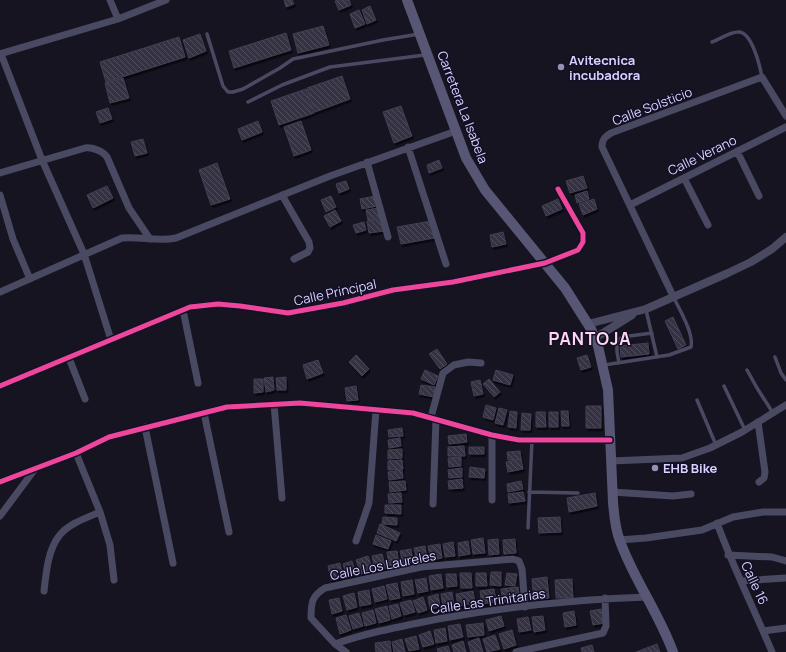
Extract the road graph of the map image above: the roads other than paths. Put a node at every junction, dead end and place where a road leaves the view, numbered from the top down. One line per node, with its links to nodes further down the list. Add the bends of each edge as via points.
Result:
1 (110, 0): 4 (street)
2 (166, 0): 4 (street)
3 (407, 0): 6 (main road, Carretera La Isabela)
4 (118, 19): 8 (street)
5 (207, 34): 6 (lane, via 223,86 228,92 233,92 259,81 293,59)
6 (420, 34): 9 (main road, Carretera La Isabela)
7 (712, 42): 10 (lane, via 742,32 758,57)
8 (0, 54): 17 (street)
9 (428, 55): 11 (lane, via 330,67 282,85); 14 (main road, Carretera La Isabela)
10 (762, 77): 12 (street); 25 (street, Calle Solsticio, via 605,136 602,147)
11 (248, 102)
12 (786, 116)
13 (786, 127): 16 (street, Calle Verano)
14 (456, 131): 15 (street); 32 (main road, Carretera La Isabela, via 466,158 484,190)
15 (408, 147): 18 (street); 33 (street)
16 (738, 151): 20 (street, Calle Verano); 24 (street)
17 (42, 160): 19 (street); 29 (street, via 88,147 104,154 129,208); 30 (street)
18 (367, 162): 23 (street); 27 (street)
19 (0, 173)
20 (684, 178): 25 (street, Calle Verano); 26 (street)
21 (558, 189): 32 (street, Calle Principal, via 583,233 584,242 578,250)
22 (0, 195): 34 (street, via 11,234)
23 (282, 195): 29 (street, via 176,238); 31 (street, via 309,242 308,252)
24 (759, 196)
25 (630, 205): 36 (street, Calle Solsticio)
26 (708, 225)
27 (388, 237)
28 (786, 237): 36 (street, via 750,262)
29 (150, 239): 30 (street, via 122,238)
30 (84, 254): 34 (street); 42 (street)
31 (294, 259)
32 (545, 263): 37 (street, Calle Principal, via 453,282 393,290 343,303 288,313 218,304); 39 (main road, Carretera La Isabela)
33 (446, 264)
34 (30, 279): 35 (street)
35 (0, 292)
36 (673, 296): 38 (street); 43 (lane, via 687,324 692,341 691,347)
37 (183, 310): 42 (street, Calle Principal); 51 (street)
38 (643, 310): 39 (street); 40 (lane); 41 (street)
39 (588, 324): 41 (main road, Carretera La Isabela)
40 (652, 333): 43 (lane); 47 (lane, via 622,337 617,342)
41 (595, 338): 48 (main road, Carretera La Isabela)
42 (111, 340): 45 (street, Calle Principal)
43 (658, 357): 47 (lane)
44 (775, 357): 50 (lane)
45 (69, 358): 52 (street, Calle Principal); 54 (street)
46 (481, 363): 61 (street, via 454,365 443,373)
47 (618, 363): 48 (lane)
48 (603, 365): 67 (main road, Carretera La Isabela, via 608,390)
49 (748, 370): 60 (lane)
50 (786, 380)
51 (198, 383)
52 (0, 386)
53 (724, 386): 64 (lane)
54 (85, 399)
55 (697, 400): 68 (lane)
56 (274, 404): 58 (street, via 300,403); 59 (street, via 227,407); 78 (street)
57 (786, 405): 60 (street)
58 (376, 410): 61 (street, via 413,413); 88 (street, via 369,503)
59 (204, 413): 63 (street); 86 (street)
60 (773, 413): 62 (street)
61 (434, 418): 65 (street); 80 (street)
62 (758, 422): 64 (street); 73 (street, via 765,472 764,478)
63 (145, 427): 69 (street, via 109,437); 91 (street)
64 (745, 430): 68 (street)
65 (492, 435): 66 (street); 79 (street)
66 (532, 440): 67 (street); 74 (lane)
67 (610, 440): 70 (main road, Carretera La Isabela)
68 (716, 445): 70 (street, via 682,458)
69 (76, 452): 71 (street); 81 (street)
70 (611, 461): 75 (main road, Carretera La Isabela)
71 (35, 469): 72 (street); 83 (street)
72 (0, 482)
73 (759, 482)
74 (530, 492): 76 (lane); 85 (lane)
75 (612, 492): 77 (street, via 673,496); 87 (main road, Carretera La Isabela, via 614,521)
76 (578, 493)
77 (691, 494)
78 (282, 498)
79 (492, 500)
80 (433, 504)
81 (100, 512): 93 (street, via 110,545); 95 (street, via 67,528 59,536 52,549)
82 (786, 512): 84 (street, via 741,515)
83 (0, 516)
84 (717, 523): 87 (street, via 702,530); 89 (street, Calle 16)
85 (528, 528)
86 (229, 532)
87 (619, 540): 96 (main road, Carretera La Isabela)
88 (356, 541)
89 (728, 555): 90 (street, via 772,557); 94 (street, Calle 16)
90 (786, 561)
91 (174, 563)
92 (786, 578): 94 (street)
93 (114, 580)
94 (741, 581): 100 (street, Calle 16)
95 (44, 591)
96 (647, 596): 97 (street, Calle Las Trinitarias); 104 (main road, Carretera La Isabela)
97 (605, 598): 98 (street, Calle Las Trinitarias); 103 (street, via 606,626 603,633)
98 (525, 606): 101 (street, Calle Las Trinitarias, via 397,627 360,635); 101 (street, Calle Los Laureles, via 519,561 513,559 421,568 325,588 317,593 313,598 311,618)
99 (786, 628): 100 (street)
100 (763, 631): 105 (street, Calle 16)
101 (335, 644): 102 (street)
102 (346, 652)
103 (516, 652)
104 (673, 652)
105 (772, 652)

